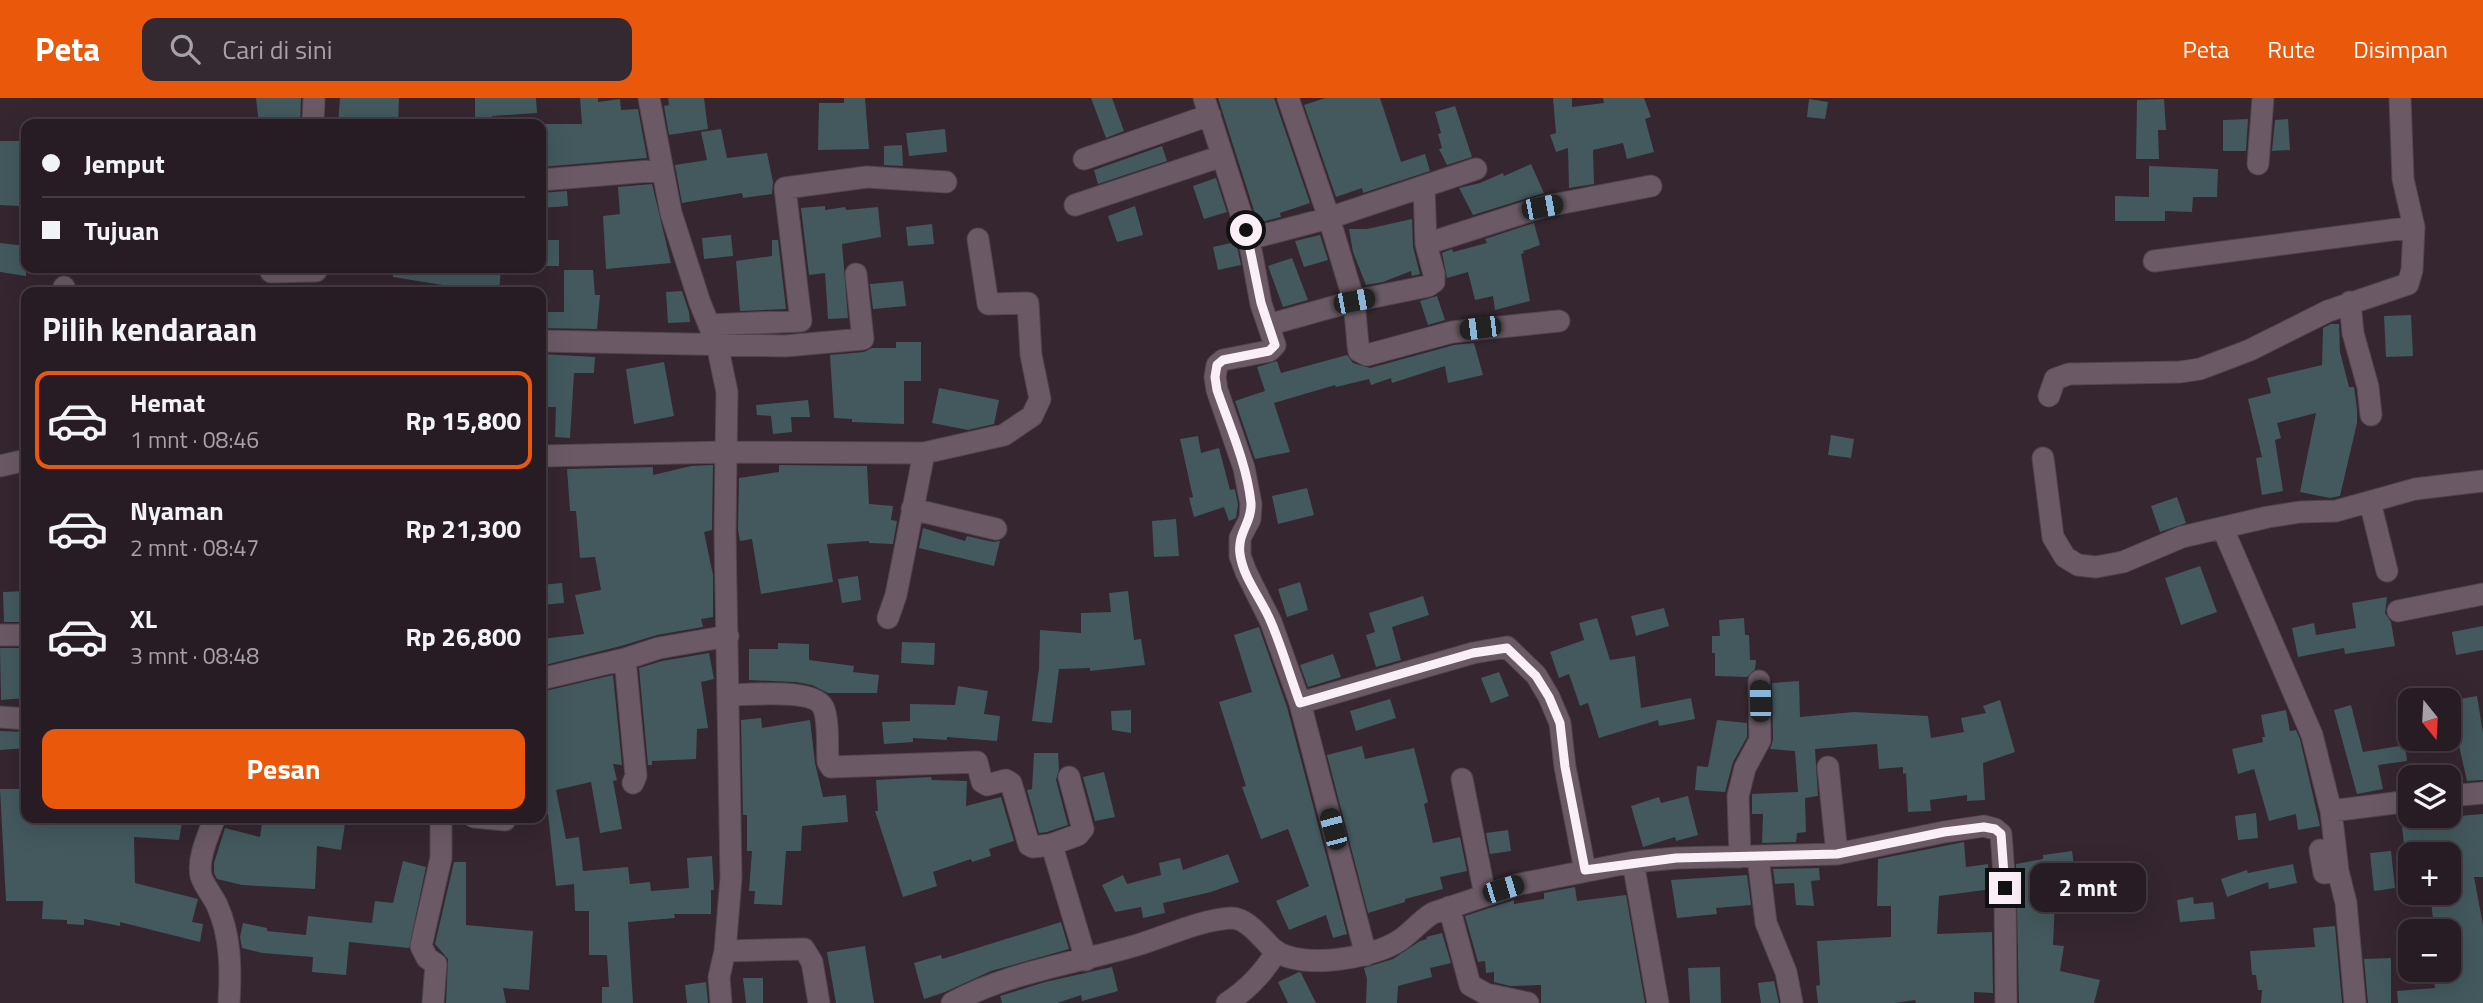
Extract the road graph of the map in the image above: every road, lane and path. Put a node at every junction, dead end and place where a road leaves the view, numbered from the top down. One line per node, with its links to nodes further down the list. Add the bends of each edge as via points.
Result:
1 (314, 98): 7 (street)
2 (649, 98): 12 (street)
3 (1288, 98): 18 (street)
4 (2263, 98): 10 (street)
5 (2400, 98): 19 (street, via 2403,179)
6 (1207, 107): 8 (street); 9 (street)
7 (313, 119)
8 (1222, 156): 17 (street); 21 (street)
9 (1084, 159)
10 (2258, 164)
11 (1475, 169): 15 (street)
12 (662, 170): 13 (street); 31 (street, via 681,249)
13 (546, 180)
14 (946, 182): 31 (street, via 867,177 785,188 801,321)
15 (1424, 186): 18 (street); 22 (street)
16 (1651, 186): 22 (street, via 1542,207)
17 (1075, 205)
18 (1329, 218): 21 (street); 27 (street)
19 (2414, 227): 23 (street); 28 (street, via 2408,284)
20 (978, 239): 36 (street, via 988,304 1028,303 1040,400 1032,416 1004,435)
21 (1249, 239): 30 (street)
22 (1426, 244): 27 (street, via 1434,282)
23 (2154, 261)
24 (280, 273): 26 (street)
25 (856, 274): 31 (street, via 868,339 785,346)
26 (316, 277)
27 (1354, 301): 29 (street, via 1357,345 1367,355 1452,331); 30 (street)
28 (2350, 303): 33 (street, via 2220,362 2180,372 2070,374 2054,379); 34 (street)
29 (1559, 321)
30 (1268, 325): 57 (street, via 1273,349 1223,360 1215,377 1251,504 1250,519 1240,538 1240,556 1271,622)
31 (713, 335): 32 (street); 35 (street, via 727,392)
32 (546, 341)
33 (2049, 396)
34 (2371, 415)
35 (726, 452): 36 (street); 37 (street); 52 (street)
36 (924, 453): 43 (street)
37 (546, 456)
38 (2043, 458): 45 (street, via 2053,537 2065,557 2078,565 2123,562 2182,537)
39 (21, 461): 40 (street)
40 (0, 466)
41 (2483, 481): 42 (street, via 2415,489)
42 (2370, 502): 45 (street); 46 (street)
43 (912, 509): 44 (street); 49 (street)
44 (996, 529)
45 (2223, 529): 67 (street, via 2312,735)
46 (2387, 571)
47 (2483, 594): 48 (street)
48 (2398, 611)
49 (888, 618)
50 (0, 635): 51 (street)
51 (21, 635)
52 (728, 636): 53 (street); 56 (street)
53 (625, 659): 54 (street); 63 (street, via 636,776)
54 (546, 678)
55 (1759, 681): 73 (street, via 1760,740 1745,768 1738,796)
56 (729, 695): 70 (street, via 800,695 818,702 825,711 831,767 977,762 982,782 1011,783 1029,845); 79 (street, via 731,878)
57 (1300, 703): 75 (street, via 1473,653 1507,648 1536,676 1560,723); 81 (street)
58 (0, 717): 59 (street)
59 (21, 719)
60 (1828, 767): 72 (street)
61 (1069, 777): 70 (street, via 1083,830)
62 (1462, 779): 77 (street)
63 (632, 783)
64 (2483, 793): 65 (street)
65 (2461, 795)
66 (2398, 803): 67 (street)
67 (2331, 811): 76 (street)
68 (213, 823): 83 (street, via 201,877 227,929)
69 (441, 823): 84 (street, via 441,858 421,946 436,964)
70 (1050, 845): 82 (street)
71 (2320, 850): 76 (street, via 2324,873)
72 (1837, 854): 73 (street); 92 (street, via 1984,827 2001,834)
73 (1749, 857): 74 (street); 91 (street)
74 (1633, 862): 75 (street); 90 (street)
75 (1585, 870): 77 (street)
76 (2338, 871): 93 (street, via 2346,903)
77 (1486, 895): 78 (street)
78 (1449, 907): 81 (street, via 1421,920 1400,940); 89 (street, via 1469,985 1486,994)
79 (725, 951): 85 (street, via 719,976); 86 (street, via 804,950 813,962)
80 (1276, 952): 81 (street, via 1300,960); 82 (street, via 1246,923 1231,918); 88 (street, via 1264,973)
81 (1366, 955)
82 (1086, 960): 87 (street, via 973,992)
83 (229, 1003)
84 (433, 1003)
85 (721, 1003)
86 (819, 1003)
87 (952, 1003)
88 (1227, 1003)
89 (1528, 1003)
90 (1658, 1003)
91 (1792, 1003)
92 (2006, 1003)
93 (2355, 1003)

